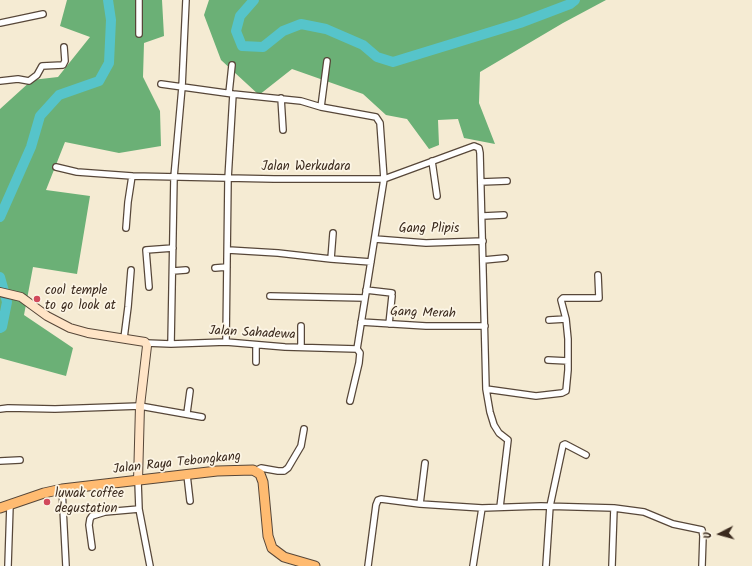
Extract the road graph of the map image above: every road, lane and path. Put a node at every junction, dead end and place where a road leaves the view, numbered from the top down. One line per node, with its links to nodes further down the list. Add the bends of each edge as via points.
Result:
1 (139, 0): 5 (street)
2 (186, 0): 11 (street)
3 (44, 14): 4 (street)
4 (0, 22)
5 (139, 34)
6 (64, 47): 9 (street, via 63,65 42,66 37,75 29,81)
7 (327, 61): 14 (street)
8 (232, 65): 12 (street)
9 (0, 81)
10 (161, 84): 11 (street)
11 (182, 86): 12 (street); 19 (street)
12 (231, 93): 13 (street); 20 (street)
13 (281, 98): 14 (street); 15 (street)
14 (321, 107): 21 (street, via 376,117 380,124)
15 (283, 130)
16 (432, 161): 21 (street, Jalan Werkudara); 23 (street, Jalan Werkudara, via 474,146 478,147); 24 (street)
17 (56, 167): 18 (street, Jalan Werkudara, via 77,172)
18 (132, 176): 19 (street, Jalan Werkudara); 27 (street)
19 (174, 177): 20 (street, Jalan Werkudara); 31 (street)
20 (228, 178): 21 (street, Jalan Werkudara); 32 (street)
21 (384, 178): 29 (street)
22 (507, 181): 23 (street)
23 (481, 182): 26 (street)
24 (437, 196)
25 (504, 215): 26 (street)
26 (483, 216): 30 (street)
27 (126, 228)
28 (333, 233): 34 (street)
29 (375, 239): 30 (street, Gang Plipis, via 426,243); 36 (street)
30 (483, 241): 35 (street)
31 (173, 248): 41 (street); 43 (street, via 146,250)
32 (228, 250): 34 (street); 37 (street)
33 (506, 258): 35 (street)
34 (331, 259): 36 (street)
35 (484, 260): 53 (street)
36 (371, 262): 44 (street)
37 (227, 267): 38 (street); 55 (street)
38 (215, 268)
39 (131, 270): 54 (street)
40 (186, 270): 41 (street)
41 (173, 271): 57 (street)
42 (598, 275): 48 (street, via 598,298 561,299)
43 (149, 287)
44 (366, 290): 47 (street); 51 (street, via 392,295)
45 (0, 292): 54 (main road, via 27,300 47,316 70,328)
46 (270, 296): 47 (street)
47 (365, 298): 50 (street)
48 (566, 319): 49 (street); 62 (street)
49 (549, 320)
50 (361, 322): 51 (street, Gang Merah); 60 (street)
51 (389, 324): 53 (street, Gang Merah)
52 (301, 326): 59 (street)
53 (485, 326): 64 (street)
54 (124, 338): 56 (main road)
55 (226, 342): 57 (street, Jalan Sahadewa); 58 (street, Jalan Sahadewa)
56 (146, 343): 57 (street, Jalan Sahadewa); 67 (main road)
57 (172, 344)
58 (256, 345): 59 (street, Jalan Sahadewa); 63 (street)
59 (302, 347): 60 (street, Jalan Sahadewa)
60 (357, 349): 66 (street, via 360,353 359,363)
61 (548, 360): 62 (street)
62 (568, 361): 64 (street, via 566,390 562,393 536,396)
63 (256, 362)
64 (486, 389): 84 (street, via 494,425 508,440)
65 (190, 391): 69 (street)
66 (350, 401)
67 (140, 406): 68 (street); 69 (street); 78 (main road)
68 (0, 409)
69 (187, 413): 70 (street)
70 (202, 417)
71 (304, 429): 76 (street, via 301,446 288,468 278,471 261,468)
72 (586, 455): 83 (street, via 564,444)
73 (20, 460): 74 (street)
74 (0, 461)
75 (425, 463): 81 (street)
76 (255, 471): 77 (main road, Jalan Raya Tebongkang, via 217,471); 93 (main road, Jalan Raya Tebongkang, via 260,474 263,482 268,536 272,548 284,557)
77 (187, 475): 78 (main road, Jalan Raya Tebongkang); 80 (street)
78 (138, 481): 79 (main road, Jalan Raya Tebongkang); 88 (street)
79 (62, 489): 82 (main road, Jalan Raya Tebongkang); 91 (street)
80 (190, 500)
81 (420, 504): 86 (street); 94 (street, via 378,500)
82 (10, 505): 85 (main road, Jalan Raya Tebongkang); 90 (street)
83 (550, 506): 84 (street); 87 (street); 96 (street)
84 (500, 507): 86 (street)
85 (0, 508)
86 (482, 508): 95 (street)
87 (614, 508): 97 (street); 98 (street, via 644,512 673,524 702,530)
88 (139, 510): 89 (street, via 105,512 92,516 89,525); 92 (street)
89 (92, 547)
90 (8, 566)
91 (66, 566)
92 (150, 566)
93 (313, 566)
94 (368, 566)
95 (473, 566)
96 (546, 566)
97 (612, 566)
98 (702, 566)

